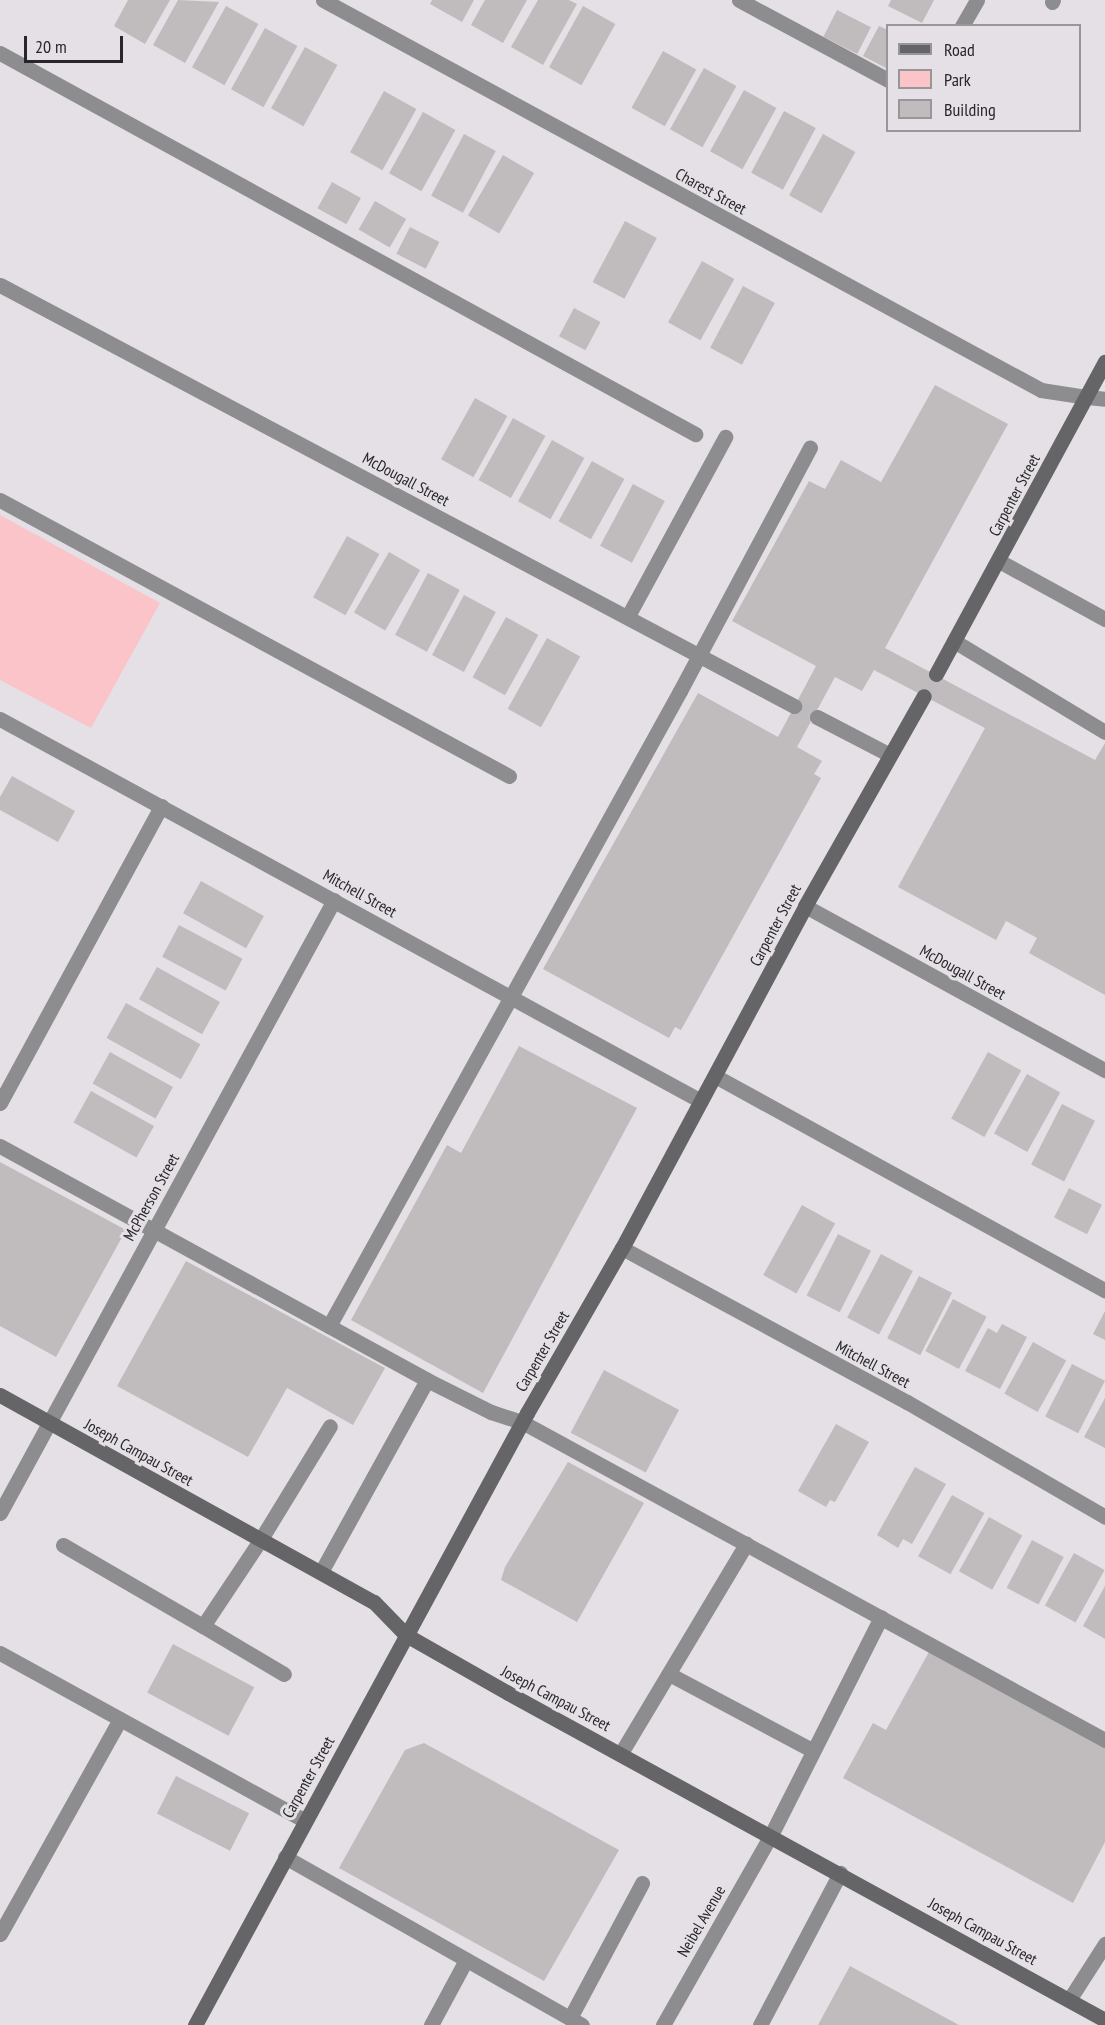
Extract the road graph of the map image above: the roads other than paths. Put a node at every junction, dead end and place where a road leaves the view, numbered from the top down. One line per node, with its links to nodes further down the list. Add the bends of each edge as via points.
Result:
1 (323, 0): 9 (street, Charest Street, via 1041,390)
2 (739, 0): 6 (street)
3 (977, 0): 4 (street)
4 (963, 24)
5 (0, 53): 11 (street)
6 (886, 79)
7 (0, 285): 16 (street, McDougall Street)
8 (1105, 362): 9 (street, Carpenter Street)
9 (1087, 397): 10 (street, Charest Street); 15 (street, Carpenter Street)
10 (1105, 399)
11 (695, 434)
12 (725, 437): 16 (street)
13 (810, 448): 19 (street)
14 (0, 500): 27 (street)
15 (999, 561): 17 (street); 18 (street, Carpenter Street)
16 (628, 616): 19 (street, McDougall Street)
17 (1105, 619)
18 (954, 641): 20 (street, Carpenter Street); 25 (street)
19 (700, 655): 22 (street, McDougall Street); 31 (street)
20 (936, 674)
21 (924, 696): 26 (street, Carpenter Street)
22 (794, 706)
23 (817, 717): 26 (street)
24 (0, 719): 28 (street, Mitchell Street)
25 (1105, 732)
26 (888, 754): 30 (street, Carpenter Street)
27 (509, 776)
28 (161, 806): 29 (street, Mitchell Street); 35 (street)
29 (334, 900): 31 (street, Mitchell Street); 37 (street, McPherson Street)
30 (805, 906): 32 (street, McDougall Street); 33 (street, Carpenter Street)
31 (511, 997): 34 (street, Mitchell Street); 40 (street)
32 (1105, 1070)
33 (715, 1076): 34 (street, Carpenter Street); 39 (street)
34 (701, 1101): 38 (street, Carpenter Street)
35 (0, 1103)
36 (0, 1146): 37 (street)
37 (153, 1230): 40 (street); 43 (street, McPherson Street)
38 (622, 1248): 44 (street, Carpenter Street); 47 (street, Mitchell Street, via 907,1402)
39 (1105, 1290)
40 (329, 1326): 41 (street)
41 (427, 1380): 44 (street, via 491,1412); 51 (street)
42 (0, 1395): 43 (street, Joseph Campau Street)
43 (48, 1421): 46 (street, McPherson Street); 48 (street, Joseph Campau Street)
44 (522, 1422): 49 (street); 54 (street, Carpenter Street)
45 (330, 1426): 48 (street)
46 (0, 1513)
47 (1105, 1517)
48 (264, 1541): 51 (street, Joseph Campau Street); 53 (street)
49 (746, 1544): 52 (street); 57 (street)
50 (63, 1545): 53 (street)
51 (321, 1572): 54 (street, Joseph Campau Street, via 374,1602)
52 (881, 1617): 59 (street); 60 (street, Neibel Avenue)
53 (203, 1626): 56 (street)
54 (406, 1635): 61 (street, Joseph Campau Street); 62 (street, Carpenter Street)
55 (0, 1653): 58 (street)
56 (284, 1674)
57 (669, 1674): 60 (street); 61 (street)
58 (120, 1719): 62 (street); 67 (street)
59 (1105, 1740)
60 (812, 1750): 63 (street, Neibel Avenue)
61 (621, 1753): 63 (street, Joseph Campau Street)
62 (305, 1821): 64 (street, Carpenter Street)
63 (771, 1835): 65 (street, Joseph Campau Street); 75 (street, Neibel Avenue)
64 (285, 1857): 69 (street); 73 (street, Carpenter Street)
65 (840, 1874): 70 (street, Joseph Campau Street); 76 (street)
66 (642, 1884): 72 (street)
67 (0, 1934)
68 (1105, 1944): 70 (street)
69 (466, 1960): 72 (street); 74 (street)
70 (1069, 2000): 71 (street, Joseph Campau Street)
71 (1105, 2020)
72 (576, 2022)
73 (195, 2025)
74 (431, 2025)
75 (663, 2025)
76 (759, 2025)

